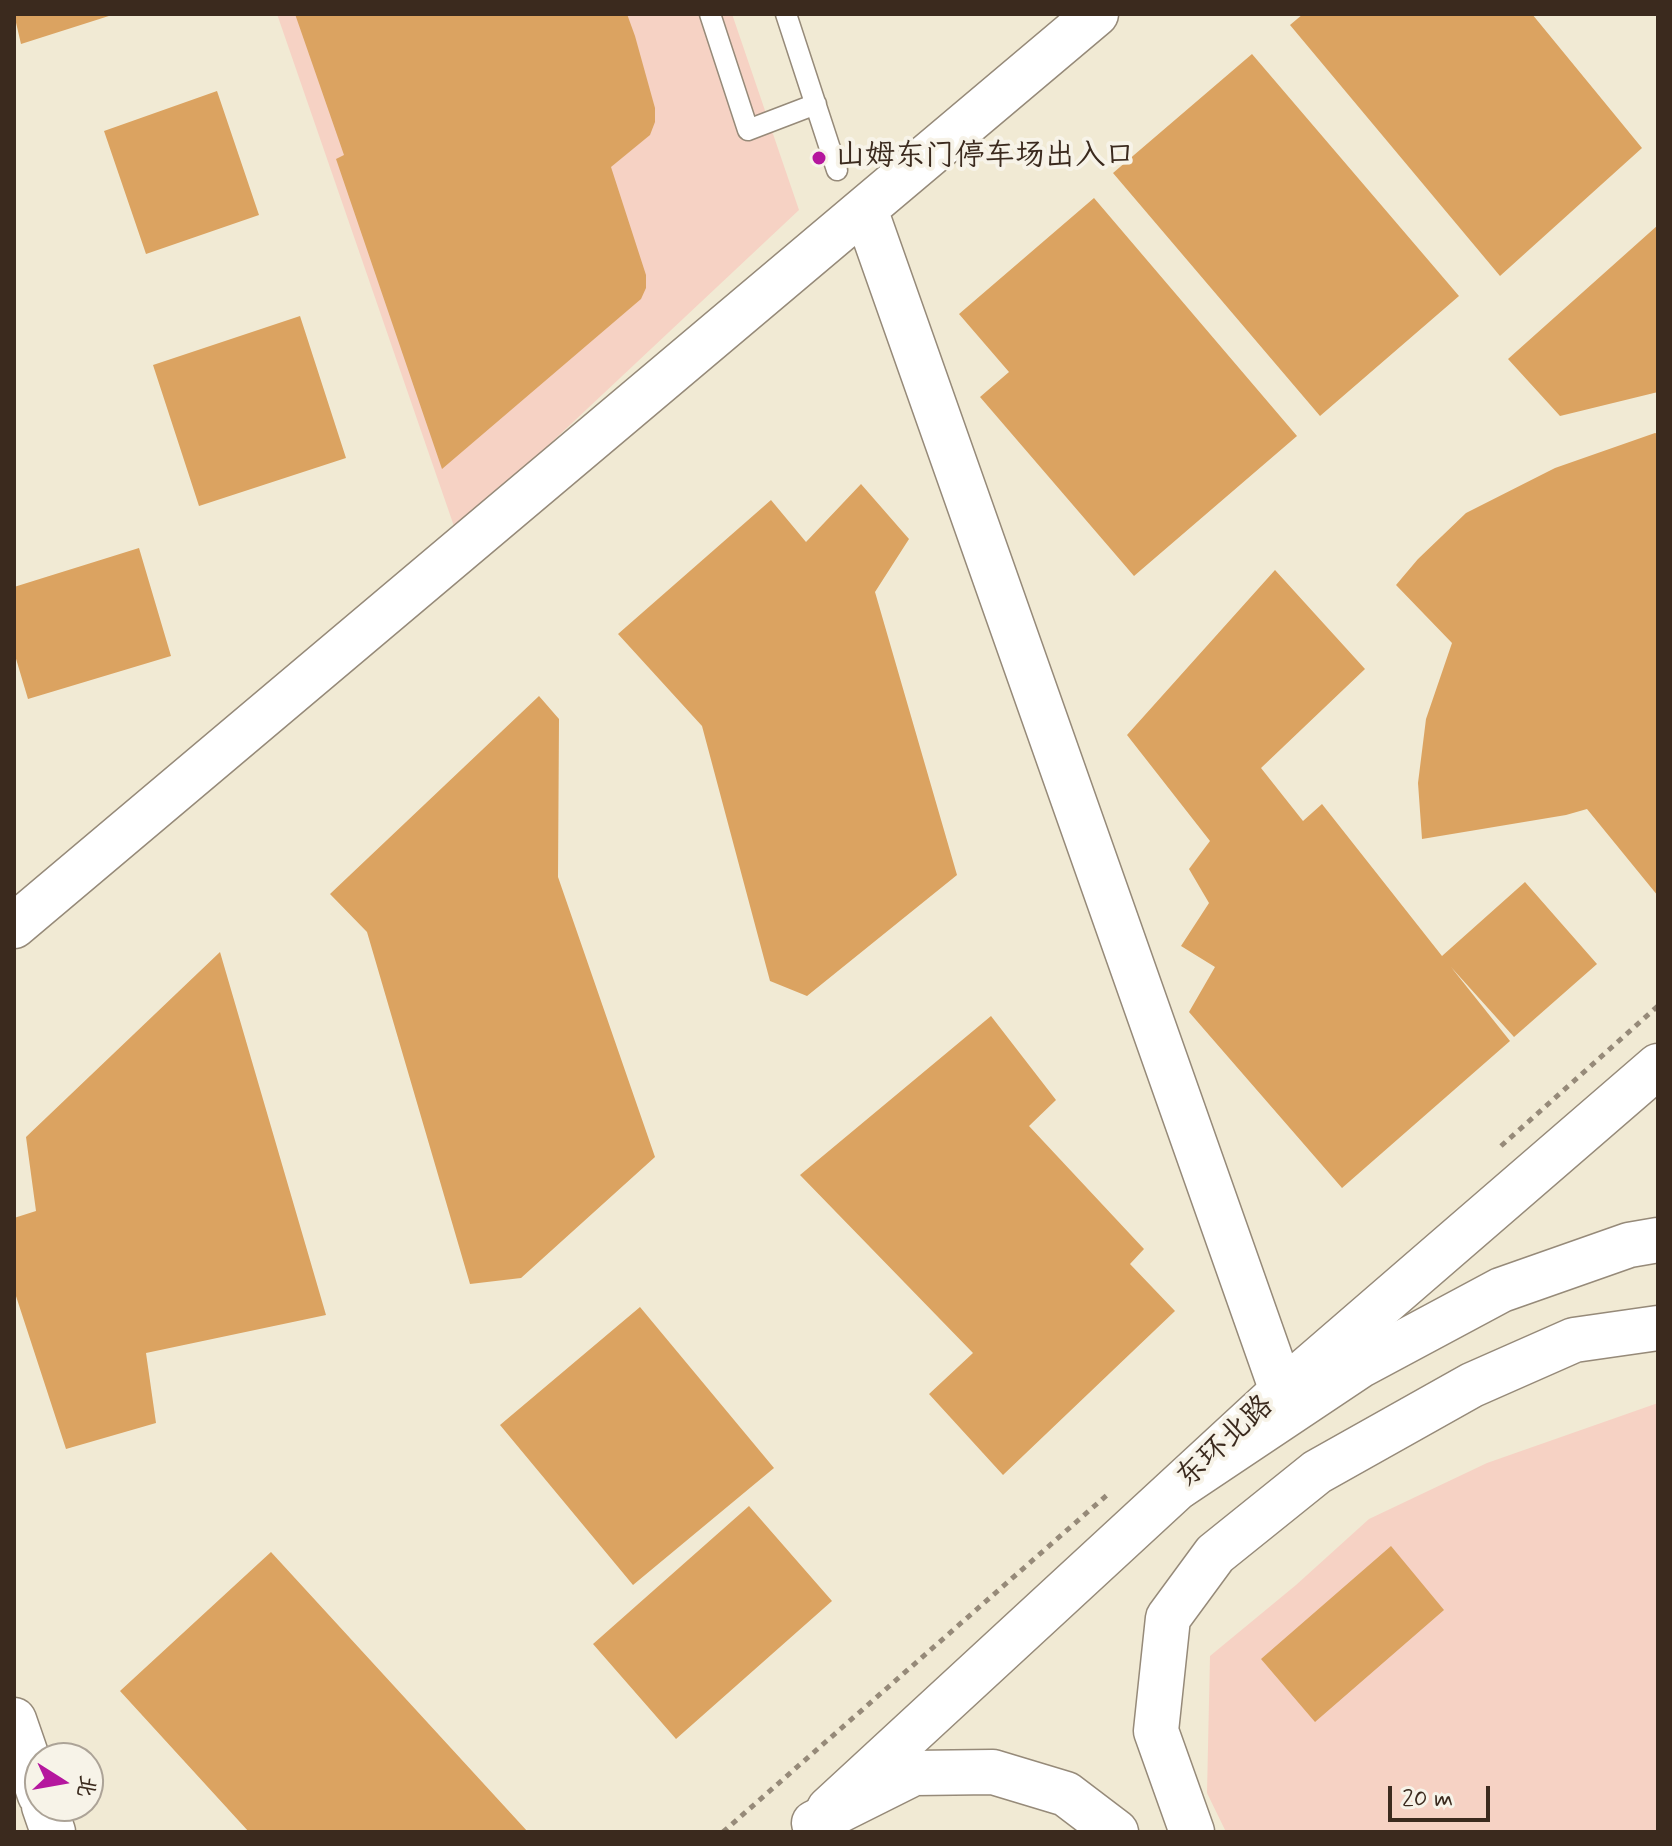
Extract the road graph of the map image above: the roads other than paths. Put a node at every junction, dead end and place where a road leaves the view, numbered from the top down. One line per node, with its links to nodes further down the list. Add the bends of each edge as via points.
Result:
1 (710, 14): 4 (lane, via 748,130)
2 (786, 14): 4 (lane)
3 (1096, 14): 6 (main road)
4 (816, 104): 5 (lane)
5 (837, 170)
6 (865, 209): 7 (main road); 11 (main road)
7 (14, 926)
8 (1658, 1066): 11 (main road, 东环北路)
9 (1658, 1240): 12 (main road, via 1629,1245 1501,1290 1361,1365)
10 (1658, 1328): 17 (main road, via 1574,1340 1472,1385 1317,1472 1215,1554 1168,1618 1156,1731)
11 (1282, 1391): 12 (main road, 东环北路)
12 (1180, 1486): 15 (main road, 东环北路)
13 (14, 1720): 14 (main road)
14 (24, 1749)
15 (809, 1827): 16 (main road, via 914,1773 993,1772 1066,1794)
16 (1116, 1832)
17 (1192, 1832)

